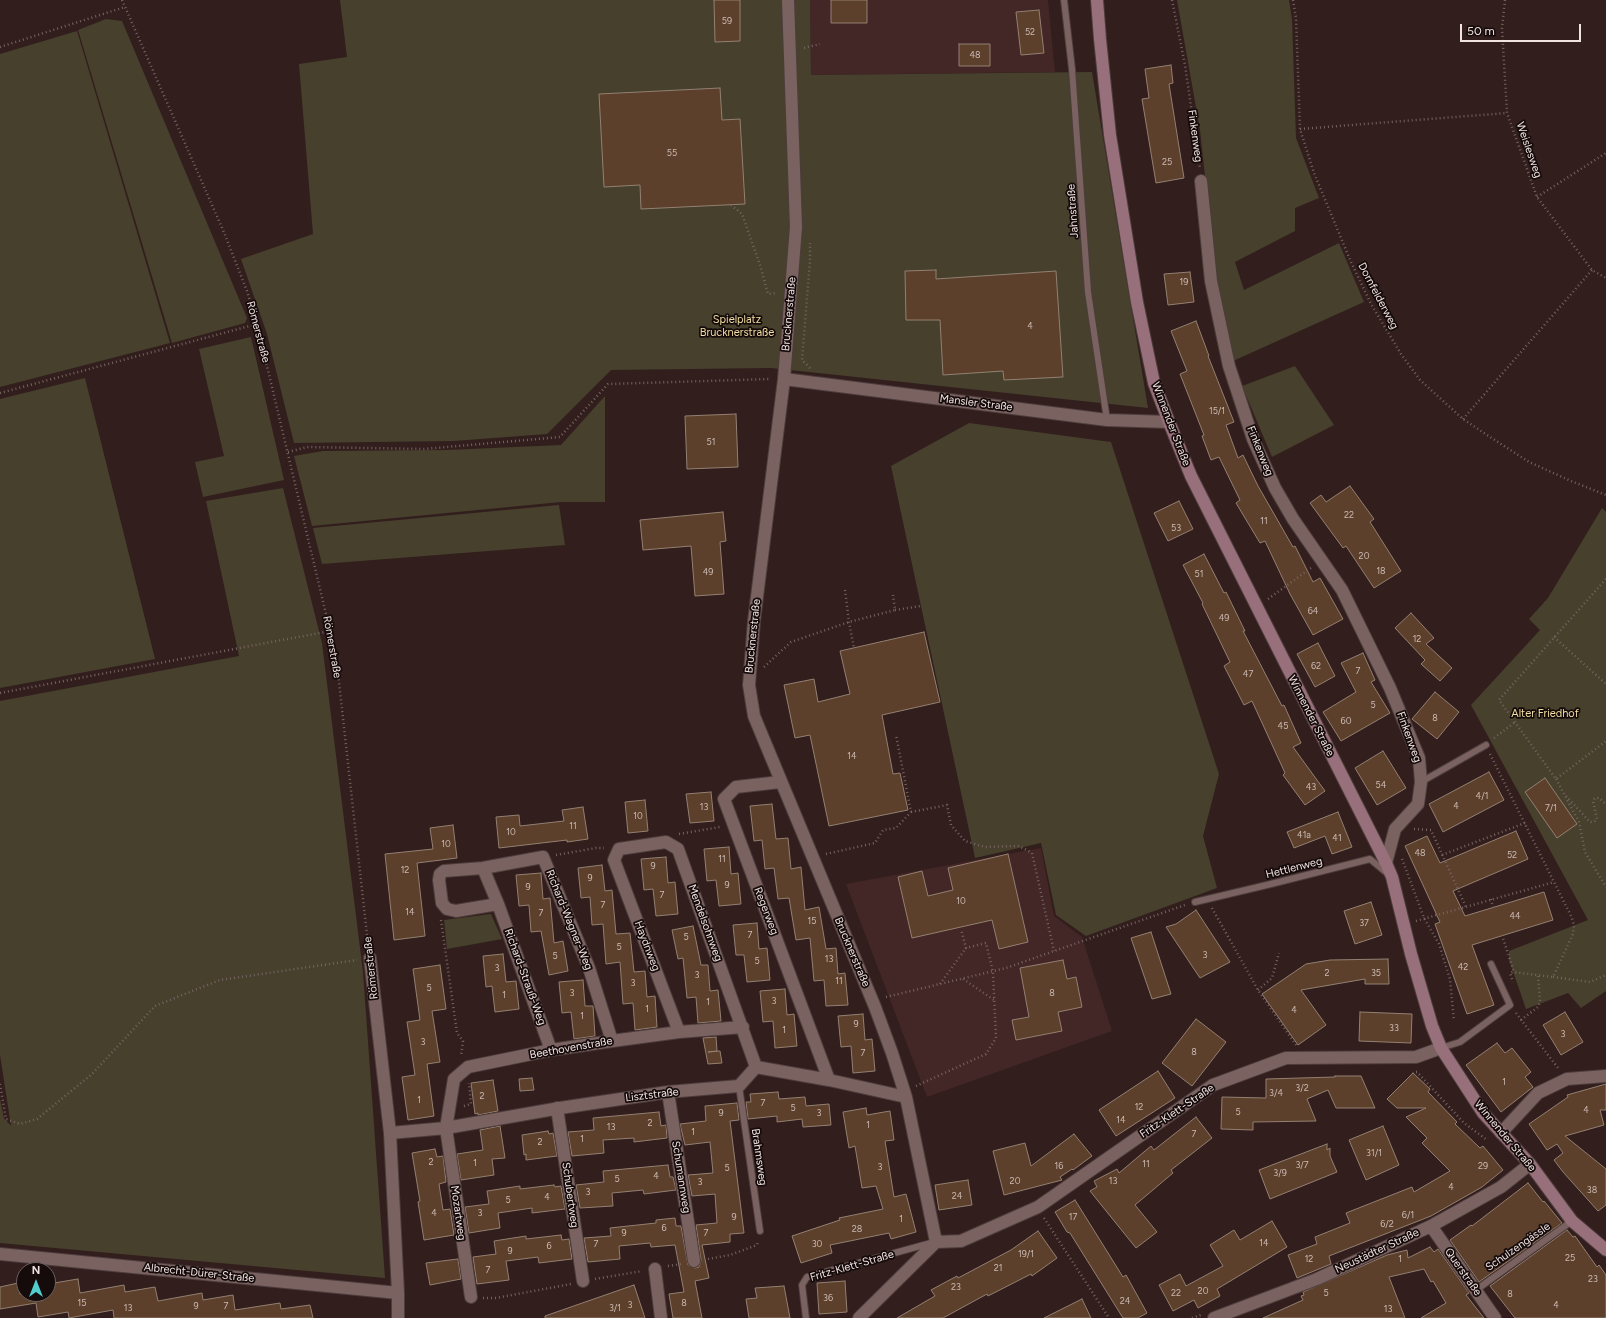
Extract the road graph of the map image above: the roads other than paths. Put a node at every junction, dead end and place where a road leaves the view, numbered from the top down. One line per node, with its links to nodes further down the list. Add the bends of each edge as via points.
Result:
1 (788, 0): 5 (street, Brucknerstraße, via 796,227)
2 (1064, 0): 6 (lane, Jahnstraße, via 1072,69 1088,292)
3 (1097, 0): 7 (street, Winnender Straße, via 1110,135 1137,302 1154,383)
4 (1201, 181): 10 (street, Finkenweg, via 1211,281 1229,366 1253,439 1275,488 1293,519 1342,590 1390,688 1419,758)
5 (784, 379): 6 (street, Mansler Straße); 9 (street, Brucknerstraße, via 754,621 749,685 754,716)
6 (1107, 420): 7 (street, Mansler Straße)
7 (1169, 422): 12 (street, Winnender Straße, via 1192,476 1256,607)
8 (1486, 745): 10 (lane)
9 (780, 782): 26 (street, Regerweg, via 736,787 724,799); 29 (street, Brucknerstraße, via 875,1007)
10 (1421, 782): 12 (street, Finkenweg, via 1418,804 1395,829)
11 (614, 860): 19 (street, Mendelsohnweg, via 619,849 666,842 678,849); 20 (street, Haydnweg)
12 (1386, 863): 14 (street, Winnender Straße)
13 (484, 868): 16 (street, Richard-Strauß-Weg); 16 (street, via 444,871 440,874 442,903 447,909 456,911); 21 (street, Richard-Wagner-Weg, via 543,857 589,968)
14 (1392, 877): 15 (lane, Hettlenweg, via 1370,859); 22 (street, Winnender Straße, via 1432,1026)
15 (1195, 902)
16 (498, 904): 23 (street, Richard-Strauß-Weg)
17 (370, 958): 32 (street, Römerstraße)
18 (1491, 964): 22 (lane, via 1510,1005 1460,1042)
19 (743, 1027): 20 (street, Beethovenstraße); 24 (street, Mendelsohnweg)
20 (680, 1032): 21 (street, Beethovenstraße)
21 (612, 1040): 23 (street, Beethovenstraße)
22 (1441, 1048): 33 (street, Winnender Straße, via 1483,1113); 38 (street, Fritz-Klett-Straße, via 1416,1057 1286,1058 1213,1085 1038,1207 961,1241)
23 (551, 1050): 31 (street, Beethovenstraße, via 468,1067 454,1079)
24 (756, 1067): 26 (street); 27 (street)
25 (1606, 1076): 33 (street, via 1567,1079 1538,1093)
26 (830, 1080): 29 (street)
27 (739, 1086): 28 (street, Lisztstraße); 37 (lane, Brahmsweg)
28 (668, 1092): 30 (street, Lisztstraße); 41 (street, Schumannweg)
29 (906, 1097): 38 (street, Brucknerstraße)
30 (557, 1108): 31 (street, Lisztstraße); 43 (street, Schubertweg)
31 (446, 1128): 32 (street, Lisztstraße); 46 (street, Mozartweg)
32 (390, 1133): 45 (street, Römerstraße)
33 (1501, 1133): 34 (street, Winnender Straße)
34 (1530, 1164): 35 (street, Winnender Straße, via 1549,1182); 36 (street, Neustädter Straße, via 1501,1187)
35 (1572, 1221): 39 (street, Winnender Straße); 44 (lane, Schulzengässle)
36 (1431, 1226): 44 (street, Querstraße); 51 (street, Neustädter Straße, via 1317,1279)
37 (760, 1231)
38 (936, 1242): 49 (lane, Fritz-Klett-Straße, via 807,1277 802,1285); 50 (street, Fritz-Klett-Straße)
39 (1606, 1250)
40 (0, 1254): 45 (street, Albrecht-Dürer-Straße)
41 (694, 1261)
42 (654, 1269): 48 (street)
43 (583, 1281)
44 (1476, 1290): 52 (street, Querstraße)
45 (398, 1293): 47 (street, Römerstraße)
46 (471, 1297)
47 (398, 1318)
48 (661, 1318)
49 (806, 1318)
50 (859, 1318)
51 (1214, 1318)
52 (1495, 1318)

